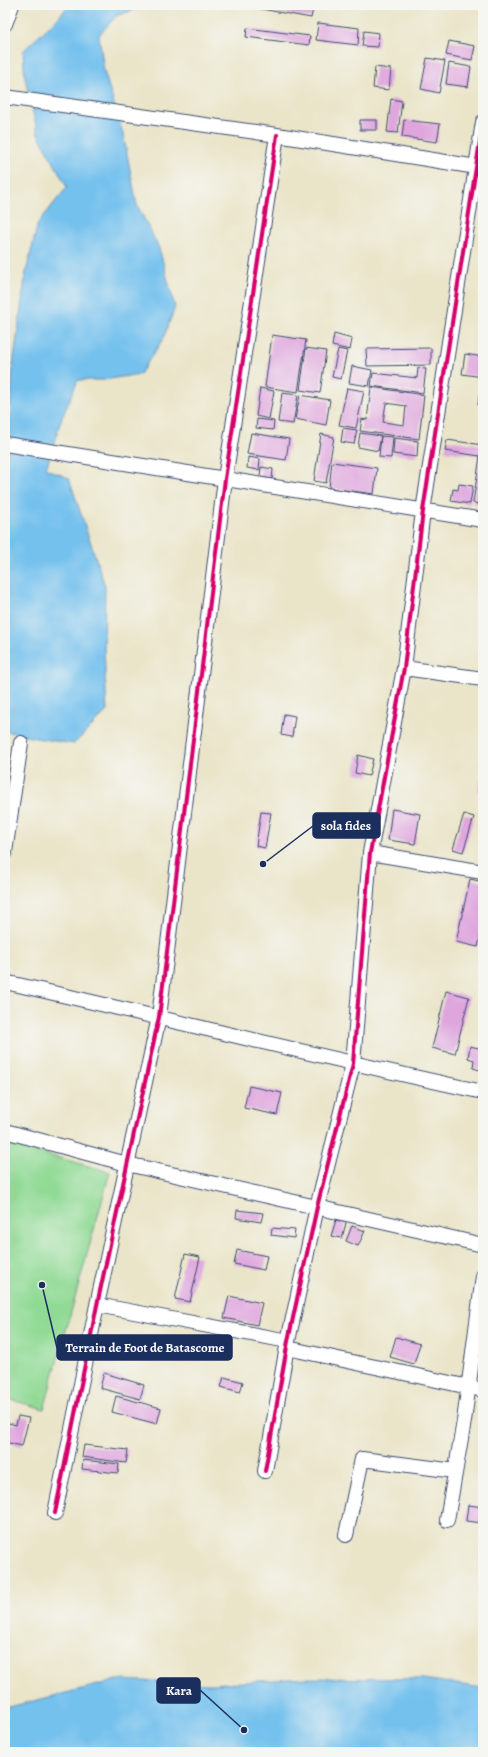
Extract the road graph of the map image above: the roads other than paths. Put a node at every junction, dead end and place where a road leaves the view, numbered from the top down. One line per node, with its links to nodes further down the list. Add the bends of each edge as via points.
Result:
1 (12, 5): 2 (street)
2 (5, 24)
3 (5, 97): 5 (street)
4 (483, 122): 6 (street)
5 (278, 135): 6 (street); 8 (street)
6 (479, 168): 9 (street)
7 (6, 444): 8 (street)
8 (225, 479): 9 (street); 18 (street)
9 (423, 511): 10 (street); 11 (street)
10 (483, 520)
11 (404, 668): 12 (street); 15 (street)
12 (483, 679)
13 (21, 744): 14 (street)
14 (5, 852)
15 (370, 853): 16 (street); 19 (street)
16 (483, 872)
17 (5, 982): 18 (street)
18 (159, 1017): 19 (street); 22 (street)
19 (353, 1064): 20 (street); 23 (street)
20 (483, 1092)
21 (5, 1131): 22 (street)
22 (127, 1164): 23 (street); 26 (street)
23 (317, 1207): 24 (street); 27 (street)
24 (483, 1245)
25 (483, 1276): 28 (street)
26 (97, 1305): 27 (street); 32 (street)
27 (287, 1345): 28 (street); 30 (street)
28 (468, 1387): 29 (street); 31 (street)
29 (483, 1390)
30 (265, 1471)
31 (455, 1471): 33 (street); 34 (street, via 362,1459)
32 (55, 1513)
33 (447, 1520)
34 (346, 1535)

